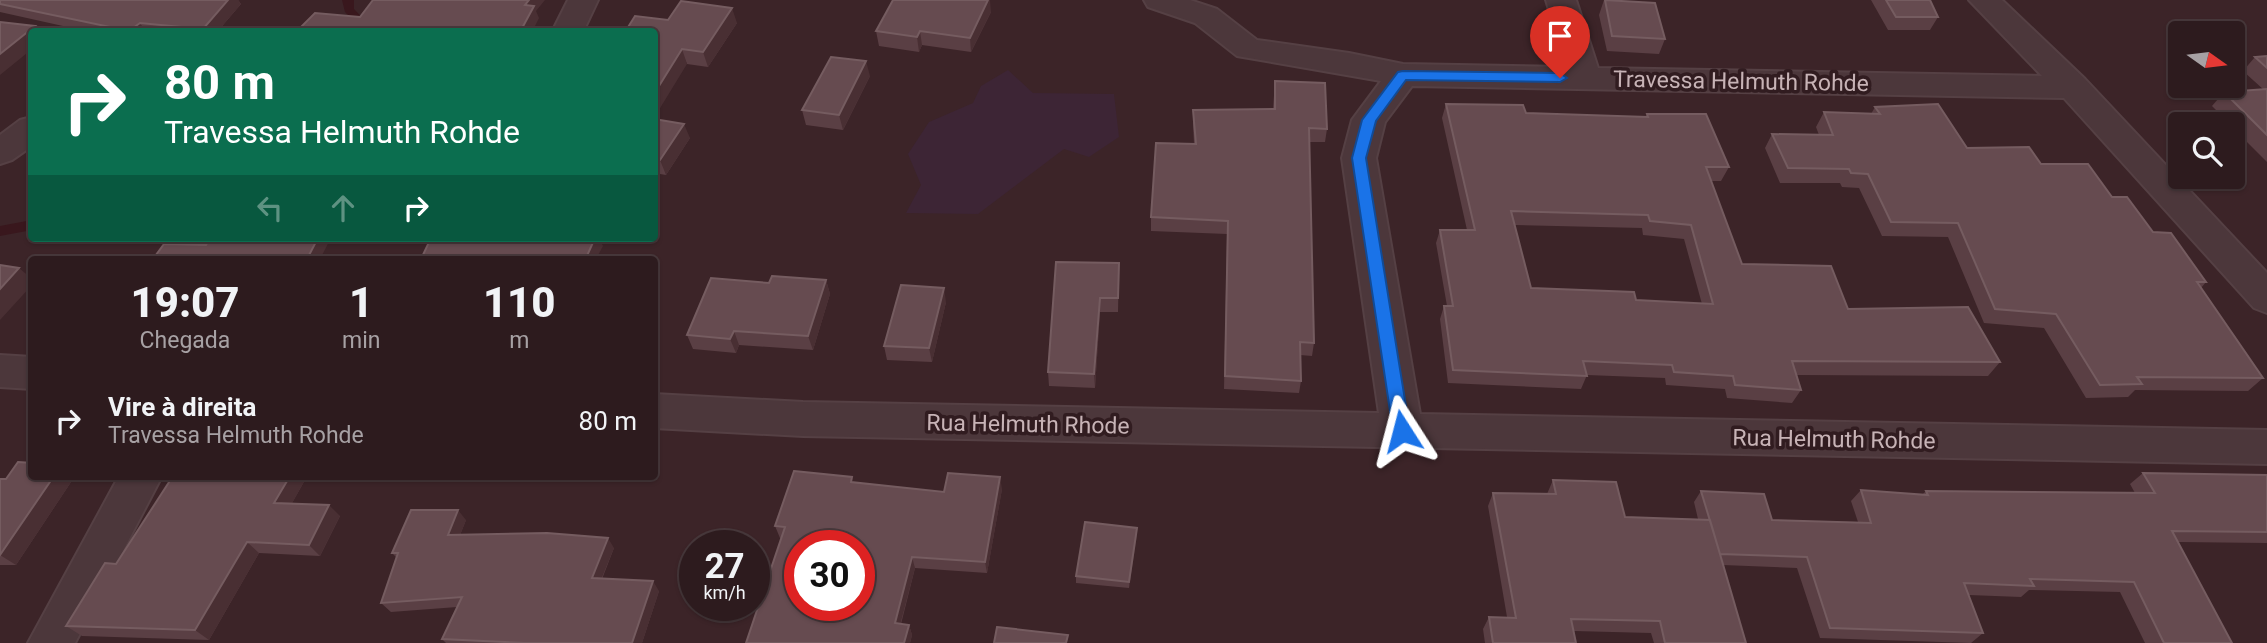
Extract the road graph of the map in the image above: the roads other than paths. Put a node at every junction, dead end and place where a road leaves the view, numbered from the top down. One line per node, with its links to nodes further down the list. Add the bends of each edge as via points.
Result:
1 (583, 0): 5 (street)
2 (1159, 0): 6 (street, Travessa Helmuth Rohde, via 1206,16 1248,49)
3 (1561, 0): 7 (street)
4 (1984, 0): 8 (street)
5 (569, 28)
6 (1403, 75): 7 (street, Travessa Helmuth Rohde); 15 (street, via 1369,120 1359,158)
7 (1585, 78): 8 (street, Travessa Helmuth Rohde)
8 (2073, 87): 11 (street)
9 (28, 131): 10 (street)
10 (0, 152)
11 (2267, 298)
12 (0, 371): 13 (street)
13 (28, 373)
14 (658, 411): 15 (street, Rua Helmuth Rhode, via 803,419)
15 (1402, 431): 16 (street, Rua Helmuth Rohde)
16 (2267, 447)
17 (139, 480): 18 (street)
18 (51, 643)

